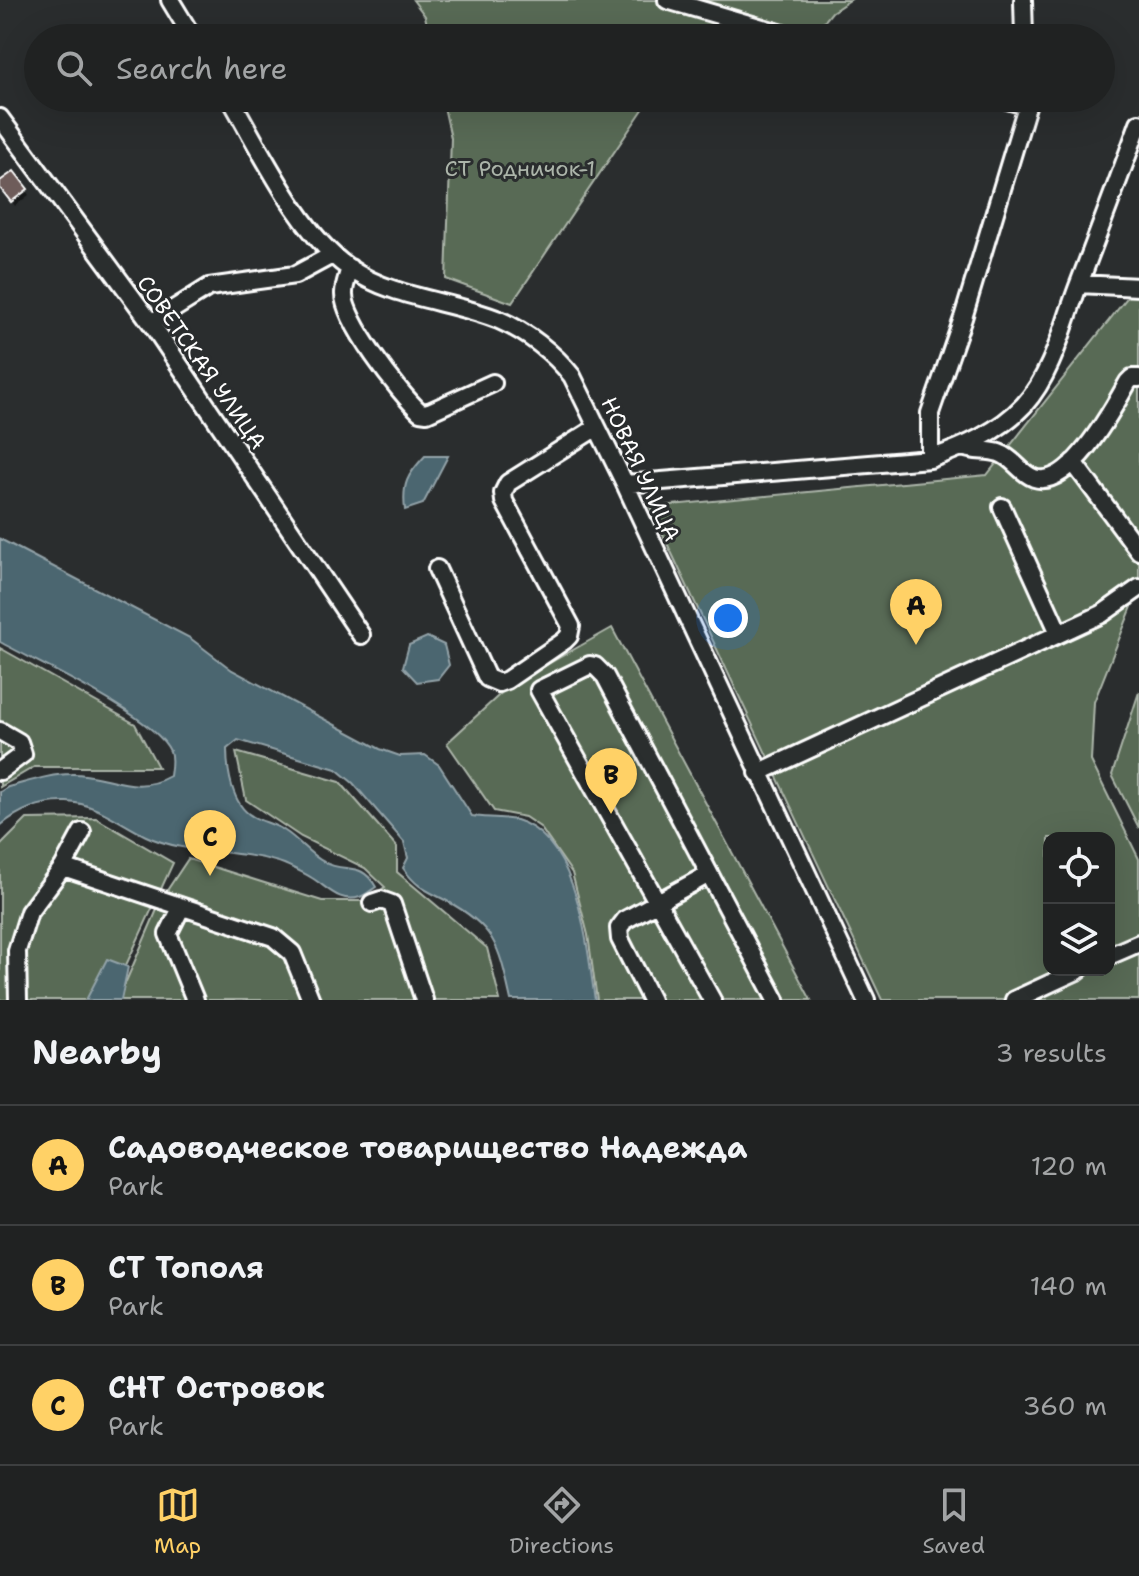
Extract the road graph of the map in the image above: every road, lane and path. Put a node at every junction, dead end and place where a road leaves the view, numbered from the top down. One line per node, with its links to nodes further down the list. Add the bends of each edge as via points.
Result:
1 (170, 0): 4 (street)
2 (667, 0): 5 (street)
3 (1023, 0): 6 (street)
4 (185, 24)
5 (749, 24)
6 (1024, 24)
7 (238, 112): 12 (street, НОВАЯ УЛИЦА, via 299,213)
8 (1024, 112): 21 (street, via 930,413)
9 (0, 118): 16 (street, СОВЕТСКАЯ УЛИЦА)
10 (1139, 123): 11 (street)
11 (1135, 144): 14 (street)
12 (332, 255): 13 (street, НОВАЯ УЛИЦА); 16 (street, via 295,275 209,287)
13 (350, 268): 18 (street, via 343,295 354,323 382,368 420,412); 19 (street, НОВАЯ УЛИЦА, via 372,281 499,320 524,334 560,360)
14 (1079, 284): 15 (street); 20 (street, via 1057,345 1025,404)
15 (1139, 287)
16 (151, 323): 29 (street, СОВЕТСКАЯ УЛИЦА)
17 (1139, 378): 22 (street, via 1128,382)
18 (493, 383)
19 (597, 427): 23 (street, НОВАЯ УЛИЦА); 26 (street, via 508,483 503,493 571,626 564,641 507,680 487,678)
20 (963, 447): 21 (street); 22 (street, via 1005,456 1036,479 1050,478)
21 (930, 459): 23 (street)
22 (1073, 462): 25 (street)
23 (625, 484): 32 (street, НОВАЯ УЛИЦА)
24 (1002, 507): 28 (street)
25 (1139, 551)
26 (437, 569)
27 (1139, 588): 28 (street, via 1102,614)
28 (1059, 633): 32 (street)
29 (361, 635)
30 (0, 731): 31 (street, via 19,742 23,754)
31 (0, 771)
32 (758, 773): 49 (street, НОВАЯ УЛИЦА)
33 (82, 832): 34 (street)
34 (63, 867): 38 (street); 42 (street, via 29,912 17,951)
35 (709, 874): 37 (street); 37 (street, via 599,669 590,665 539,690); 48 (street)
36 (372, 903): 45 (street, via 392,904)
37 (657, 903): 46 (street, via 625,920 618,933); 47 (street)
38 (181, 908): 43 (street, via 168,934); 44 (street, via 284,944)
39 (1139, 943): 40 (street)
40 (1115, 953)
41 (1066, 976): 50 (street)
42 (18, 1000)
43 (195, 1000)
44 (311, 1000)
45 (424, 1000)
46 (651, 1000)
47 (712, 1000)
48 (776, 1000)
49 (866, 1000)
50 (1014, 1000)

